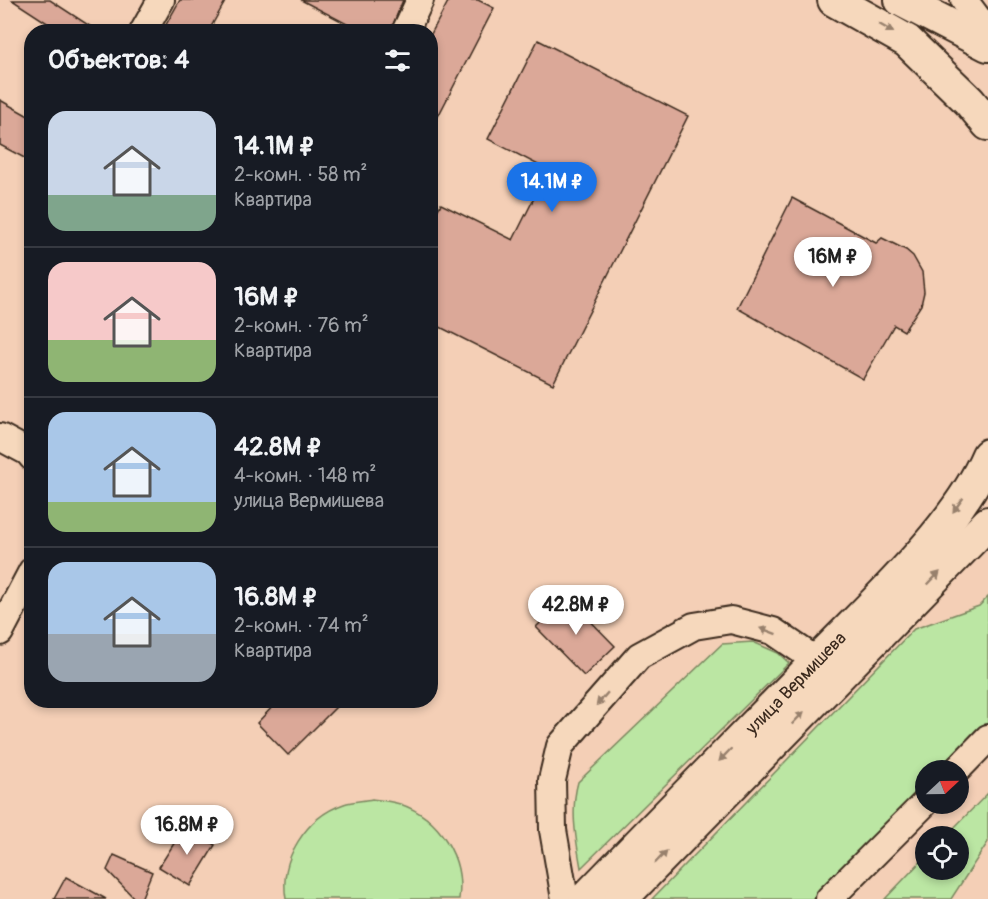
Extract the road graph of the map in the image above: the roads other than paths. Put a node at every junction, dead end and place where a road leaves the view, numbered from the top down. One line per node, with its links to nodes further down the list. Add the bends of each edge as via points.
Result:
1 (161, 0): 6 (street)
2 (420, 0): 7 (street)
3 (834, 0): 10 (main road, one-way to 10, via 907,41 969,100)
4 (901, 0): 9 (main road)
5 (964, 0): 8 (street)
6 (148, 24)
7 (409, 24)
8 (988, 32)
9 (988, 45)
10 (988, 124)
11 (0, 437): 12 (street)
12 (24, 450)
13 (988, 455): 17 (main road, улица Вермишева, one-way to 17, via 980,474 954,510 899,577)
14 (988, 523): 23 (main road, улица Вермишева, one-way to 14)
15 (24, 586): 16 (street)
16 (0, 632)
17 (817, 661): 21 (street, one-way to 21, via 772,631 731,620 694,626 639,656 560,746 552,790 554,841); 22 (main road, улица Вермишева, one-way to 22)
18 (988, 738): 19 (street)
19 (967, 760)
20 (915, 812): 24 (street)
21 (565, 899)
22 (585, 899)
23 (621, 899)
24 (829, 899)

